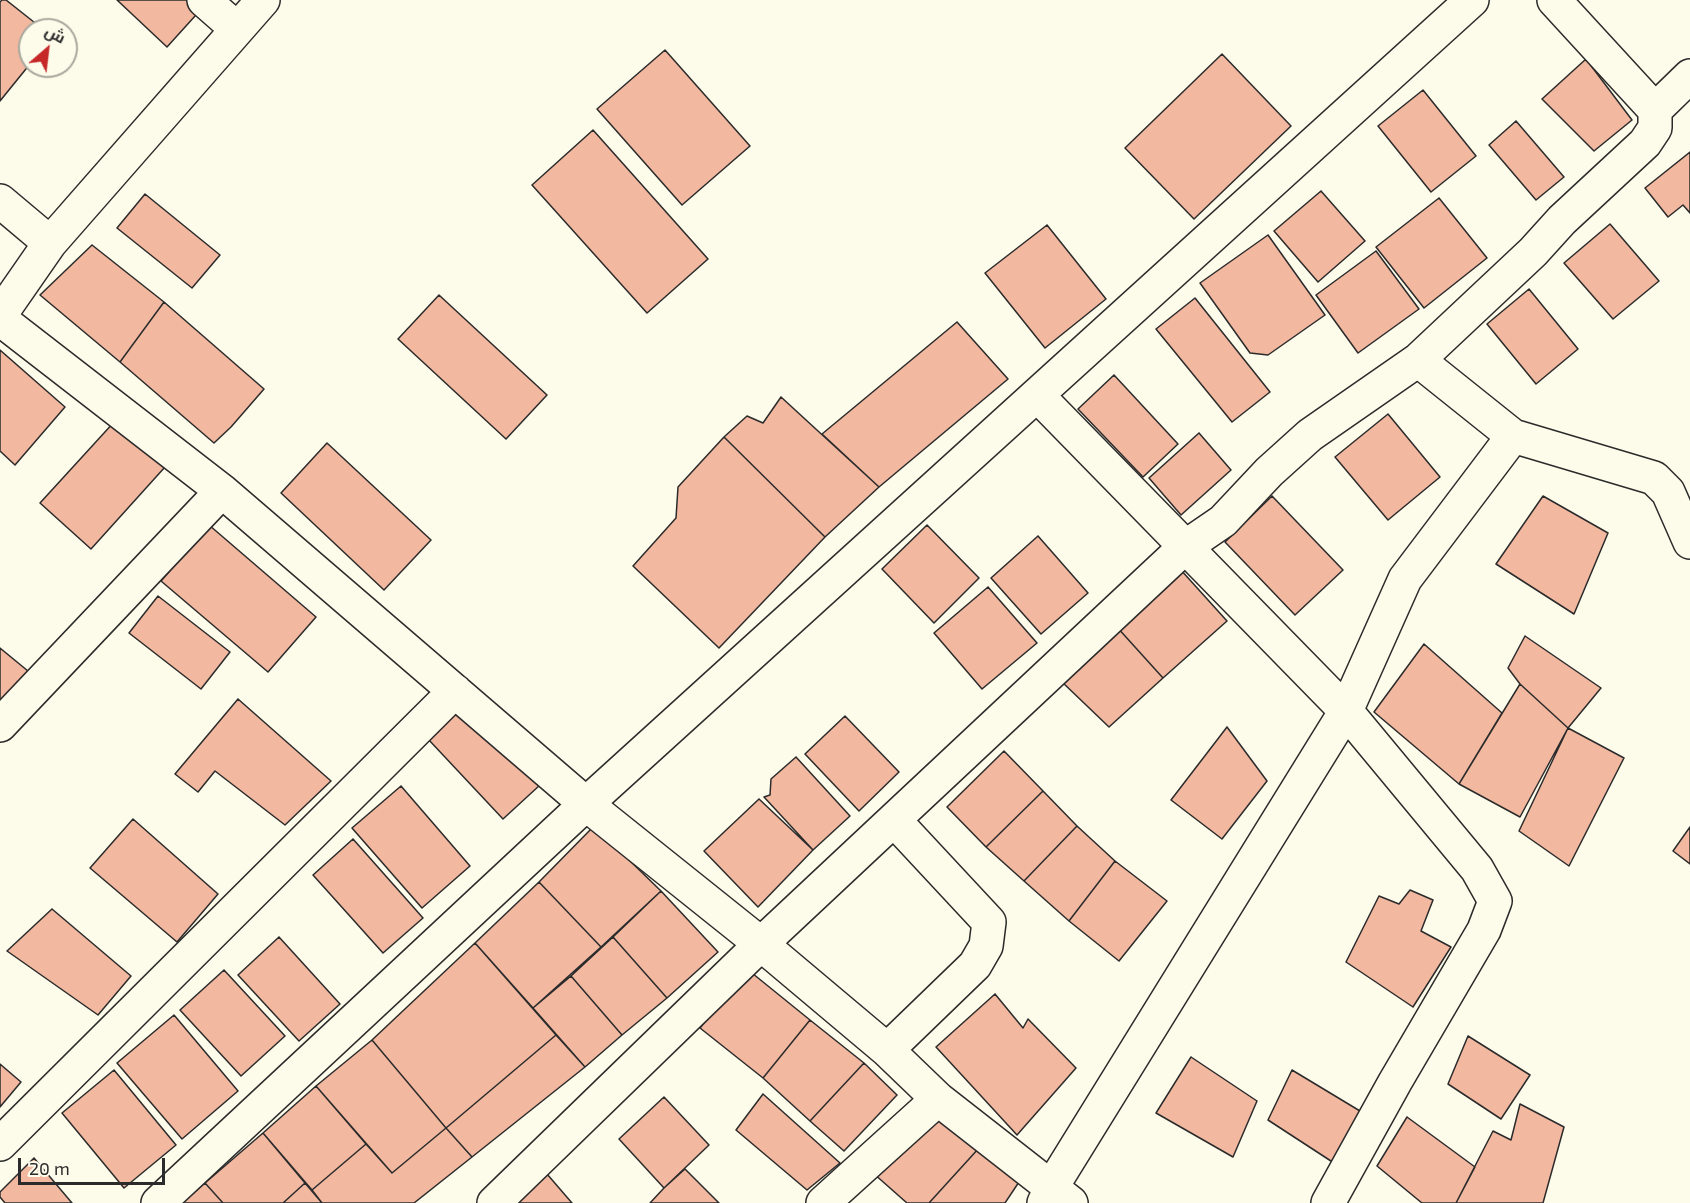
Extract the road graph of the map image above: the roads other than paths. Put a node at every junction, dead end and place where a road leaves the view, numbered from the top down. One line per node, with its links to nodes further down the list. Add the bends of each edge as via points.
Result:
1 (204, 0): 5 (street)
2 (263, 0): 5 (street)
3 (1472, 0): 12 (street)
4 (1554, 0): 7 (street)
5 (237, 30): 9 (street)
6 (1690, 76): 7 (street)
7 (1656, 110): 11 (street, via 1655,128 1645,143)
8 (0, 201): 9 (street)
9 (50, 243): 10 (street)
10 (0, 317): 14 (street)
11 (1418, 360): 13 (street); 16 (street, via 1310,435 1223,521)
12 (1037, 395): 16 (street); 20 (street)
13 (1513, 436): 15 (street, via 1654,478 1668,492); 18 (street, via 1405,579)
14 (222, 491): 17 (street); 19 (street)
15 (1690, 542)
16 (1185, 547): 18 (street); 21 (street)
17 (454, 691): 20 (street); 25 (street)
18 (1346, 711): 26 (street); 30 (street, via 1477,869 1495,901 1484,930)
19 (0, 725)
20 (586, 804): 22 (street); 27 (street)
21 (894, 820): 22 (street); 23 (street, via 989,922 986,946 975,965)
22 (761, 944): 23 (street); 28 (street)
23 (887, 1050): 24 (street)
24 (938, 1099): 26 (street); 29 (street)
25 (0, 1144)
26 (1055, 1198)
27 (158, 1203)
28 (494, 1203)
29 (824, 1203)
30 (1328, 1203)

